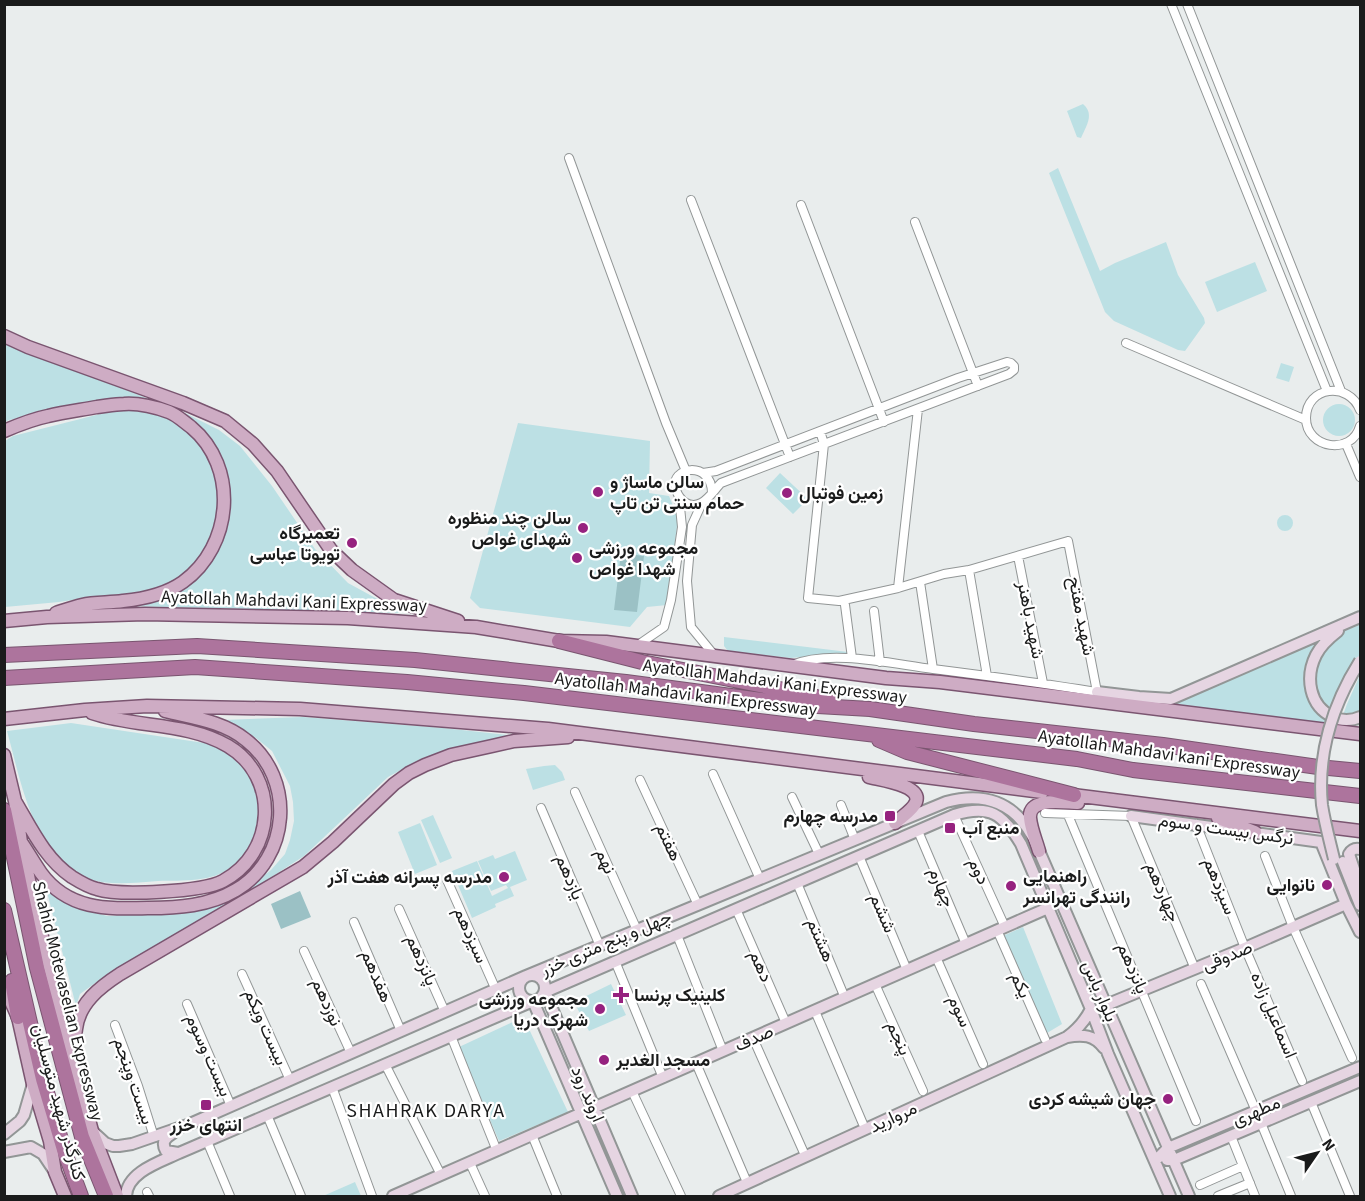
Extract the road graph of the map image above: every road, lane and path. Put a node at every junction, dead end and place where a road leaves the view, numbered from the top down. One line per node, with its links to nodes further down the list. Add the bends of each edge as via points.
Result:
1 (1172, 4): 11 (street)
2 (1186, 4): 12 (street)
3 (569, 158): 25 (street)
4 (691, 200): 23 (street)
5 (801, 205): 14 (street)
6 (915, 222): 9 (street)
7 (4, 336): 40 (main road, via 225,421 277,471 331,550 352,570 394,600)
8 (1126, 343): 16 (street)
9 (973, 373): 10 (street); 10 (street, via 1007,362 1014,366 1011,373); 14 (street)
10 (978, 386): 15 (street)
11 (1327, 391): 12 (street); 16 (street, via 1311,402)
12 (1341, 391): 13 (street)
13 (1360, 403)
14 (878, 409): 17 (street); 20 (street)
15 (918, 409): 17 (street); 34 (street)
16 (1306, 420): 22 (street, via 1308,429 1320,442 1328,446)
17 (884, 422): 21 (street)
18 (1360, 426): 22 (street)
19 (4, 431): 37 (main road, via 47,416 91,408 124,404 152,407 170,412 198,433 212,451 224,488 224,514 217,540 199,568 185,580 162,593 84,604)
20 (820, 431): 21 (street); 23 (street)
21 (824, 444): 24 (street); 34 (street, via 807,598 839,602)
22 (1346, 444): 27 (street)
23 (785, 445): 24 (street); 26 (street)
24 (790, 457): 28 (street, via 721,483)
25 (686, 471): 26 (street); 29 (street, via 676,479)
26 (703, 473): 28 (street, via 712,485)
27 (1360, 477)
28 (712, 493): 30 (street)
29 (679, 497): 30 (street, via 685,503); 42 (street, via 682,527 664,627)
30 (702, 503): 44 (street, via 692,525 687,581 691,627)
31 (1018, 556): 32 (street); 53 (street, شهید باهنر); 55 (street, شهید مفتح, via 1068,541)
32 (969, 570): 34 (street); 51 (street)
33 (920, 582): 49 (street)
34 (898, 588)
35 (846, 605): 45 (street)
36 (874, 611): 47 (street)
37 (47, 617): 39 (main road); 40 (main road, Ayatollah Mahdavi Kani Expressway, via 281,616)
38 (1358, 618): 54 (main road, via 1171,699); 60 (main road, via 1324,643 1311,667 1310,682 1319,708 1335,718)
39 (4, 621)
40 (476, 627): 41 (main road, Ayatollah Mahdavi Kani Expressway)
41 (559, 640): 42 (main road, Ayatollah Mahdavi Kani Expressway); 58 (highway, via 642,662)
42 (637, 646): 44 (main road, Ayatollah Mahdavi Kani Expressway)
43 (4, 655): 58 (highway, Ayatollah Mahdavi Kani Expressway, via 197,646 415,660 800,705)
44 (714, 655): 48 (main road, Ayatollah Mahdavi Kani Expressway)
45 (852, 658): 47 (street); 48 (street, via 810,659)
46 (1360, 661): 100 (main road, bridge, via 1335,709 1322,763 1326,824)
47 (880, 662): 49 (street)
48 (791, 665): 55 (main road, Ayatollah Mahdavi Kani Expressway, via 886,678)
49 (933, 669): 51 (street)
50 (1360, 672): 100 (main road, via 1341,709 1328,764 1331,824)
51 (987, 676): 53 (street)
52 (4, 678): 62 (highway, Ayatollah Mahdavi kani Expressway, via 195,667 512,692)
53 (1043, 683): 55 (street)
54 (1121, 695): 55 (main road); 57 (main road)
55 (1100, 697): 57 (main road, Ayatollah Mahdavi Kani Expressway)
56 (147, 706): 59 (main road); 64 (main road, via 300,709); 93 (main road, via 213,722 246,739 265,759 276,784 281,815 278,835 265,865 237,890 221,898 166,908 114,909 71,899 54,887)
57 (1142, 708): 63 (main road, Ayatollah Mahdavi Kani Expressway)
58 (870, 709): 67 (highway, Ayatollah Mahdavi Kani Expressway)
59 (85, 710): 61 (main road); 75 (main road, via 106,718 190,731 240,755 258,778 265,808 265,824 252,855 232,876 215,885 134,893 96,889 72,877 52,860)
60 (1360, 717)
61 (9, 718)
62 (861, 733): 71 (highway, via 907,752); 72 (highway, Ayatollah Mahdavi kani Expressway)
63 (1360, 734)
64 (587, 735): 66 (main road); 157 (main road, via 514,741 451,755 409,773 303,867 102,986 81,1011)
65 (4, 755): 75 (main road, کنارگذر شهید متوسلیان)
66 (815, 763): 71 (main road); 86 (main road, via 913,790 917,801)
67 (1360, 771)
68 (713, 774): 101 (street)
69 (640, 780): 106 (street, هفتم)
70 (575, 792): 117 (street, نهم)
71 (1074, 795): 76 (main road)
72 (1360, 796)
73 (792, 797): 97 (street)
74 (993, 800): 86 (main road, چهل و پنج متری خزر, via 954,800); 91 (main road, بلوار یاس, via 1021,819)
75 (15, 801): 93 (main road, کنارگذر شهید متوسلیان)
76 (1118, 801): 80 (main road); 96 (main road, via 1036,805 1030,818)
77 (841, 805): 92 (street)
78 (541, 807): 122 (street, یازدهم)
79 (4, 810): 127 (highway, Shahid Motevaselian Expressway)
80 (1200, 811): 89 (main road); 90 (main road)
81 (988, 812): 84 (main road, چهل و پنج متری خزر); 94 (main road, بلوار یاس, via 1006,822)
82 (1045, 813): 83 (street)
83 (1068, 814): 85 (street); 136 (street, پانزدهم)
84 (954, 815): 88 (main road, چهل و پنج متری خزر); 116 (street, دوم)
85 (1131, 816): 87 (main road, نرگس بیست و سوم); 128 (street, چهاردهم)
86 (895, 823): 92 (main road, چهل و پنج متری خزر)
87 (1196, 824): 90 (main road, نرگس بیست و سوم); 123 (street, سیزدهم)
88 (918, 831): 98 (main road, چهل و پنج متری خزر); 121 (street, چهارم)
89 (1360, 831)
90 (1255, 832): 105 (main road, نرگس بیست و سوم, via 1321,842)
91 (1033, 837): 94 (main road, via 1025,835); 96 (main road, بلوار یاس)
92 (855, 840): 97 (main road, چهل و پنج متری خزر)
93 (21, 842): 109 (main road, کنارگذر شهید متوسلیان)
94 (1022, 844): 108 (main road, بلوار یاس)
95 (1360, 849): 104 (main road, via 1349,854)
96 (1039, 851): 141 (main road, بلوار یاس)
97 (819, 854): 101 (main road, چهل و پنج متری خزر)
98 (859, 856): 103 (main road, چهل و پنج متری خزر); 129 (street, ششم)
99 (1265, 856): 115 (street)
100 (1339, 860): 107 (main road); 114 (main road)
101 (760, 879): 106 (main road, چهل و پنج متری خزر)
102 (447, 880): 135 (street, سیزدهم)
103 (797, 883): 111 (main road, چهل و پنج متری خزر); 138 (street, هشتم)
104 (1360, 887)
105 (1346, 904): 115 (main road, صدوقی); 118 (main road)
106 (698, 905): 117 (main road, چهل و پنج متری خزر)
107 (1360, 905)
108 (1048, 908): 116 (main road, صدف); 142 (main road, بلوار یاس)
109 (35, 909): 127 (highway); 157 (main road, کنارگذر شهید متوسلیان)
110 (399, 909): 144 (street, پانزدهم)
111 (736, 909): 119 (main road, چهل و پنج متری خزر); 146 (street, دهم)
112 (4, 910): 170 (highway)
113 (354, 922): 148 (street, هفدهم)
114 (1360, 926)
115 (1293, 927): 123 (main road, صدوقی); 156 (street)
116 (1001, 929): 121 (main road, صدف); 152 (street, یکم)
117 (637, 930): 122 (main road, چهل و پنج متری خزر)
118 (1360, 932)
119 (676, 935): 126 (main road, چهل و پنج متری خزر); 153 (street)
120 (4, 941): 145 (highway)
121 (966, 944): 125 (main road, صدف)
122 (600, 946): 131 (main road, چهل و پنج متری خزر)
123 (1245, 948): 128 (main road, صدوقی); 164 (street, اسماعیل زاده)
124 (304, 951): 154 (street, نوزدهم)
125 (936, 957): 129 (main road, صدف); 160 (street, سوم)
126 (615, 961): 137 (main road, چهل و پنج متری خزر); 162 (street)
127 (37, 968): 205 (highway, Shahid Motevaselian Expressway, via 82,1137)
128 (1195, 969): 136 (main road, صدوقی)
129 (908, 970): 132 (main road, صدف)
130 (242, 974): 163 (street, بیست ویکم)
131 (526, 976): 135 (main road, چهل و پنج متری خزر); 137 (main road, via 539,977); 139 (main road, via 520,991 525,999)
132 (874, 984): 138 (main road, صدف); 169 (street, پنجم)
133 (1201, 984): 174 (street)
134 (4, 986): 145 (main road, کنارگذر شهید متوسلیان)
135 (496, 990): 144 (main road, چهل و پنج متری خزر)
136 (1142, 990): 141 (main road, صدوقی); 177 (street, پانزدهم)
137 (545, 992): 139 (main road); 173 (main road, اروند رود)
138 (845, 998): 143 (main road, صدف)
139 (533, 1001): 149 (main road, چهل و پنج متری خزر); 175 (main road, اروند رود)
140 (187, 1004): 172 (street, بیست وسوم)
141 (1106, 1005): 187 (main road, بلوار یاس)
142 (1091, 1010): 150 (main road); 155 (main road, بلوار یاس)
143 (815, 1011): 146 (main road, صدف); 180 (street)
144 (445, 1012): 148 (main road, چهل و پنج متری خزر)
145 (18, 1017): 166 (main road, کنارگذر شهید متوسلیان)
146 (786, 1023): 151 (main road, صدف)
147 (115, 1025): 185 (street, بیست وپنجم)
148 (401, 1031): 154 (main road, چهل و پنج متری خزر)
149 (451, 1036): 159 (main road, چهل و پنج متری خزر); 188 (street)
150 (1067, 1037): 155 (main road, via 1089,1036); 217 (main road, مروارید)
151 (753, 1038): 153 (main road, صدف); 191 (street)
152 (1045, 1039)
153 (723, 1051): 158 (main road, صدف)
154 (351, 1053): 163 (main road, چهل و پنج متری خزر)
155 (1108, 1054): 193 (main road, بلوار یاس)
156 (1352, 1058)
157 (74, 1063): 181 (main road, کنارگذر شهید متوسلیان)
158 (696, 1063): 162 (main road, صدف); 198 (street)
159 (385, 1064): 167 (main road, چهل و پنج متری خزر); 197 (street)
160 (984, 1064)
161 (1360, 1067): 174 (main road, مطهری)
162 (663, 1078): 168 (main road, صدف)
163 (290, 1080): 172 (main road, چهل و پنج متری خزر)
164 (1302, 1081)
165 (1360, 1081): 171 (main road)
166 (33, 1084): 182 (main road, via 24,1115); 196 (main road, کنارگذر شهید متوسلیان)
167 (332, 1087): 176 (main road, چهل و پنج متری خزر); 210 (street)
168 (632, 1091): 173 (main road, صدف); 216 (street)
169 (923, 1091)
170 (49, 1102): 203 (main road); 204 (highway)
171 (1311, 1102): 178 (main road); 223 (street)
172 (231, 1106): 179 (main road, چهل و پنج متری خزر)
173 (594, 1108): 175 (main road, صدف); 215 (main road, اروند رود)
174 (1256, 1112): 187 (main road, مطهری)
175 (581, 1114): 183 (main road, صدف); 214 (main road, اروند رود)
176 (267, 1115): 186 (main road, چهل و پنج متری خزر); 209 (street)
177 (1196, 1121)
178 (1261, 1123): 184 (main road); 222 (street)
179 (190, 1124): 185 (main road, چهل و پنج متری خزر); 190 (main road, via 163,1142 166,1151)
180 (862, 1124)
181 (92, 1131): 185 (main road, چهل و پنج متری خزر, via 112,1146); 206 (main road, کنارگذر شهید متوسلیان)
182 (4, 1134)
183 (532, 1135): 188 (main road, صدف); 213 (street)
184 (1231, 1136): 192 (main road); 195 (street)
185 (154, 1137)
186 (207, 1141): 190 (main road, چهل و پنج متری خزر); 208 (street)
187 (1168, 1148): 192 (main road, بلوار یاس); 193 (main road, مطهری)
188 (497, 1151): 194 (main road, صدف)
189 (4, 1152): 196 (main road, via 31,1147 43,1154)
190 (179, 1153): 207 (main road, چهل و پنج متری خزر, via 131,1180)
191 (804, 1153)
192 (1174, 1160): 193 (main road); 219 (main road, بلوار یاس)
193 (1155, 1161): 218 (main road, بلوار یاس)
194 (470, 1163): 197 (main road, صدف); 212 (street)
195 (1243, 1166): 199 (street); 200 (street)
196 (55, 1172): 202 (main road, کنارگذر شهید متوسلیان)
197 (441, 1175): 201 (main road, صدف)
198 (746, 1180)
199 (1250, 1183): 220 (street); 221 (street)
200 (1200, 1185)
201 (409, 1193): 211 (main road, صدف)
202 (65, 1197)
203 (71, 1197)
204 (81, 1197)
205 (106, 1197)
206 (117, 1197)
207 (126, 1197)
208 (230, 1197)
209 (301, 1197)
210 (372, 1197)
211 (393, 1197)
212 (485, 1197)
213 (557, 1197)
214 (616, 1197)
215 (632, 1197)
216 (681, 1197)
217 (719, 1197)
218 (1170, 1197)
219 (1189, 1197)
220 (1218, 1197)
221 (1255, 1197)
222 (1292, 1197)
223 (1350, 1197)

